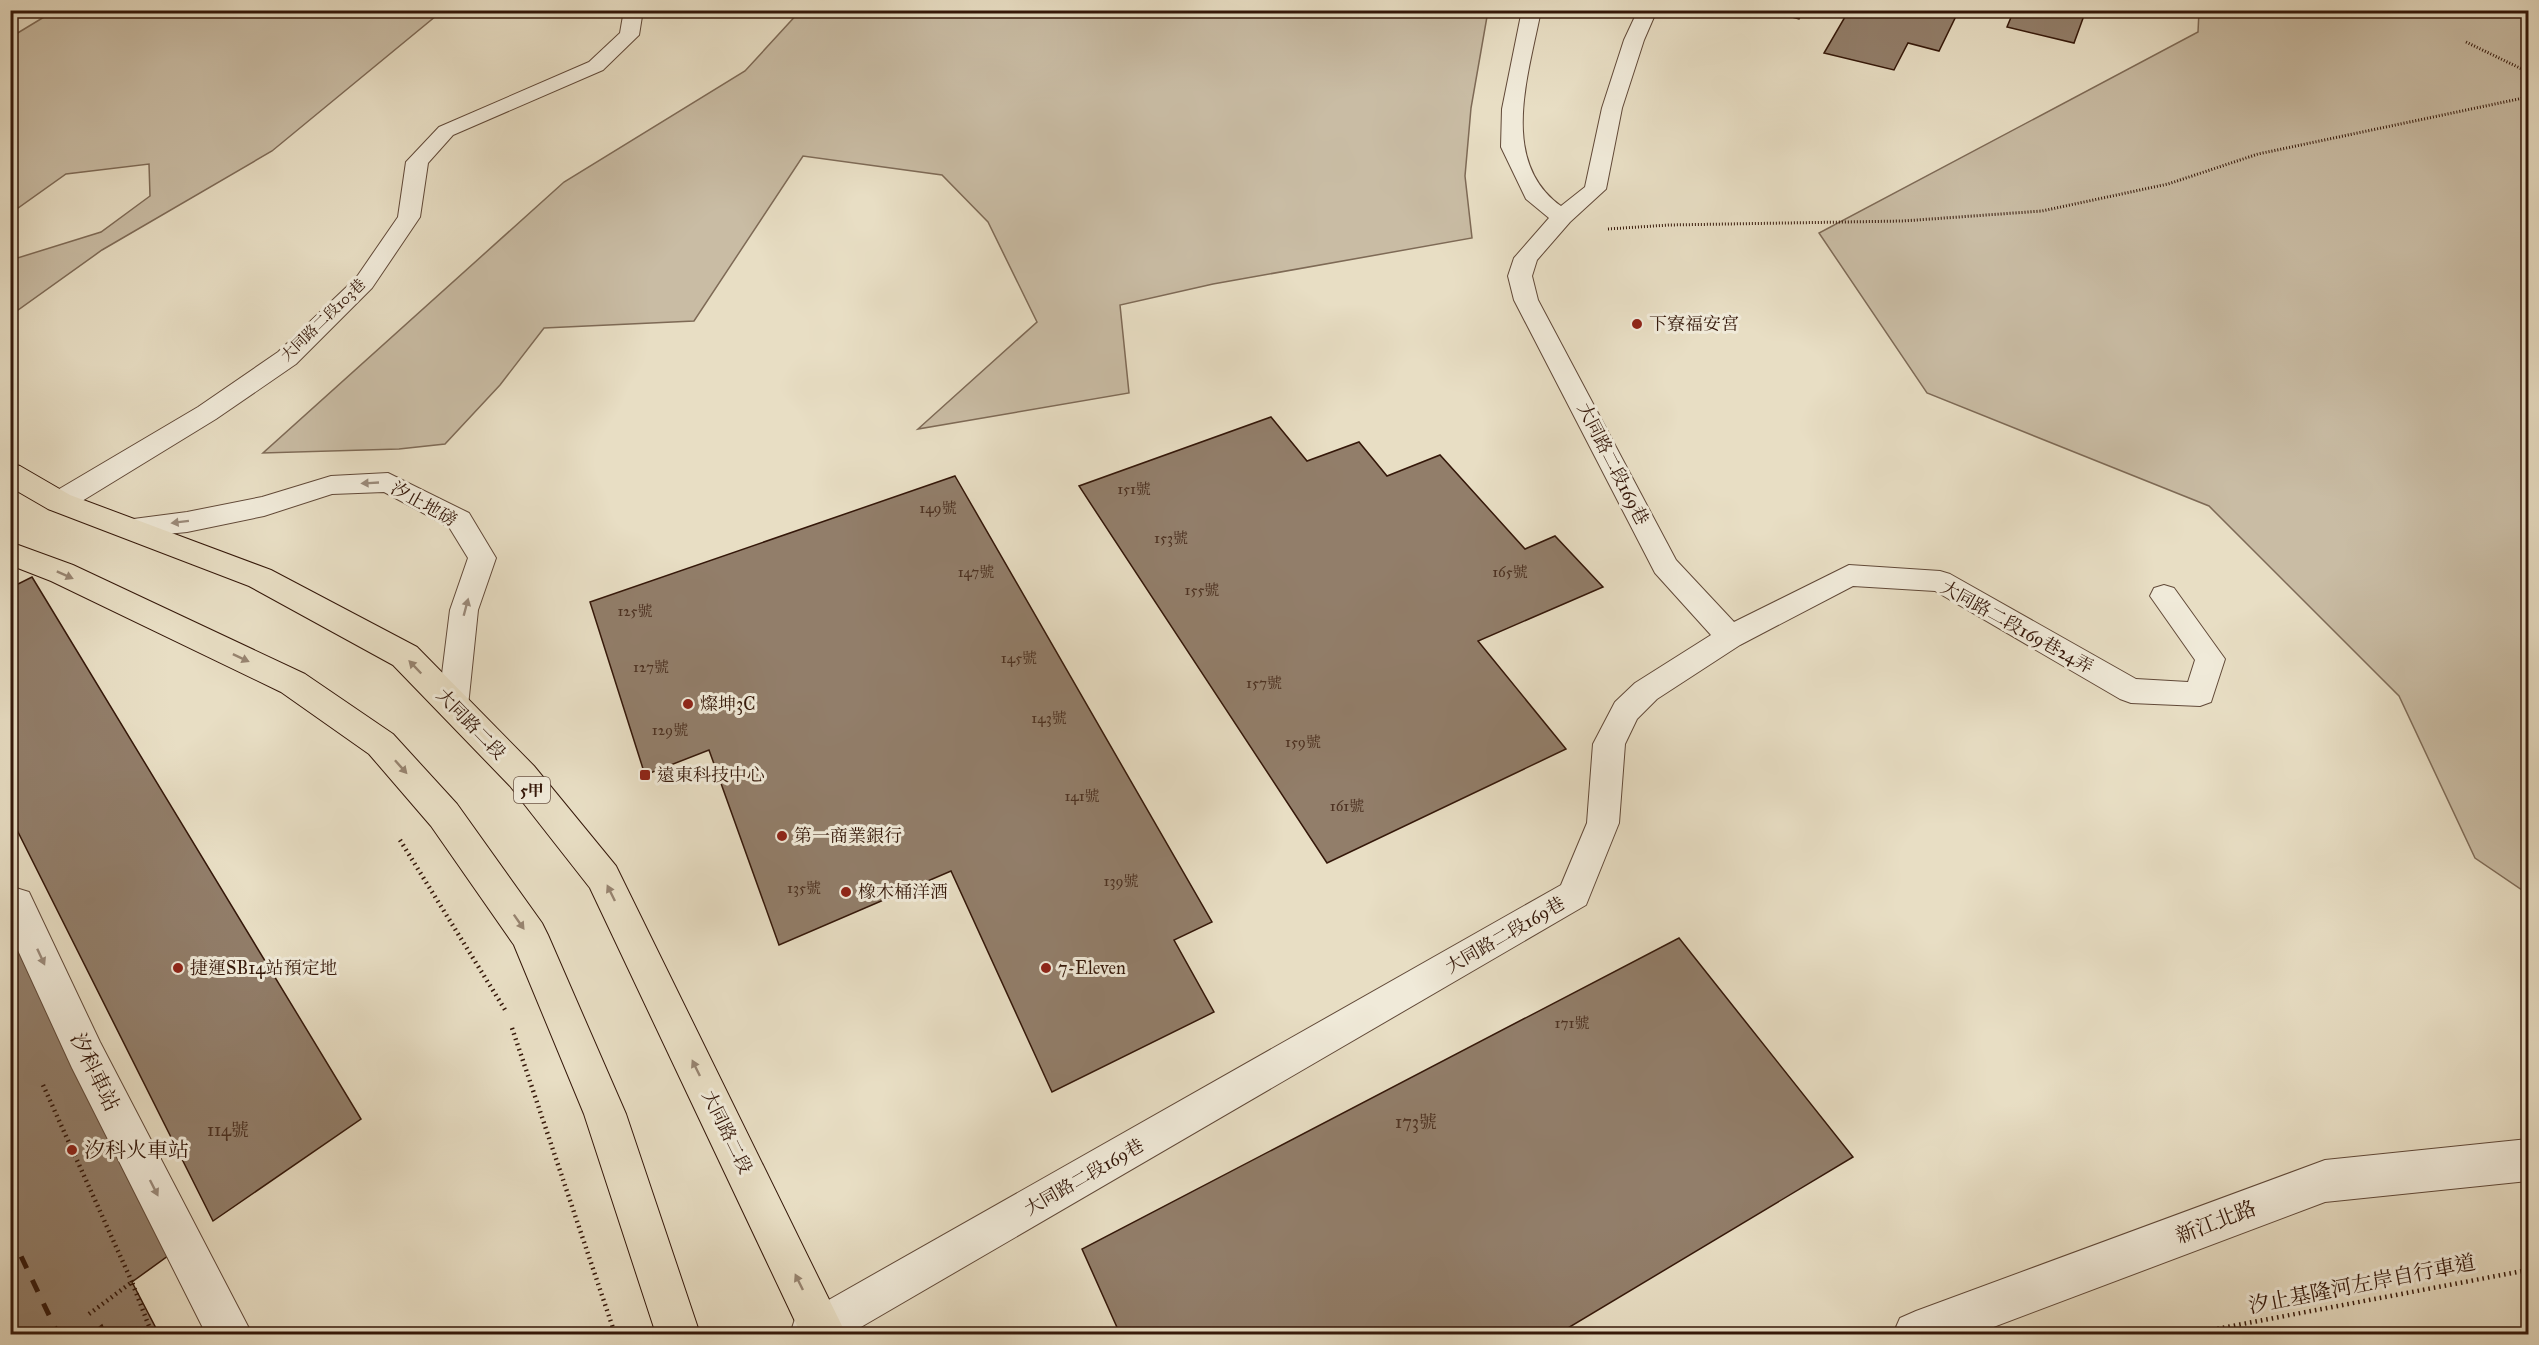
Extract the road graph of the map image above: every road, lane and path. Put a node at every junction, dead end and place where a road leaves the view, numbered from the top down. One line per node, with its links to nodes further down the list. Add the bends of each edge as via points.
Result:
1 (634, 10): 9 (lane, 大同路二段103巷, via 629,35 596,66 446,131 417,162 409,217 364,283 287,358 207,413)
2 (1532, 10): 7 (lane, via 1512,109 1512,147)
3 (1648, 10): 7 (lane, 大同路二段169巷, via 1612,108 1595,189)
4 (2466, 42): 5 (path)
5 (2529, 72)
6 (2529, 97): 7 (path, via 2258,154 2168,184 2042,211 1903,221)
7 (1555, 226): 13 (lane, 大同路二段169巷, via 1526,258 1520,276 1526,300 1665,566)
8 (10, 473): 9 (main road, 大同路二段 / 5甲)
9 (58, 502): 10 (main road, 大同路二段 / 5甲)
10 (128, 528): 14 (main road, 大同路二段 / 5甲, one-way to 10, via 405,656 260,578); 14 (lane, 汐止地磅, one-way to 10, via 464,610 482,558 459,520 449,514 388,482 331,485 264,506 187,522)
11 (10, 554): 28 (main road, one-way to 28, via 62,573 293,683 381,744 444,815 529,935 604,1114)
12 (2164, 596): 13 (lane, 大同路二段169巷24弄, via 2210,659 2200,694 2131,691 1940,581 1849,575)
13 (1730, 638): 24 (lane, 大同路二段169巷, via 1646,691 1626,711 1609,744 1604,823 1574,895)
14 (453, 706): 24 (main road, 大同路二段 / 5甲, one-way to 14, via 603,878 522,776)
15 (395, 832): 17 (path)
16 (16, 904): 26 (street, 汐科車站, one-way to 26, via 86,1056)
17 (508, 1015)
18 (512, 1026): 27 (path)
19 (40, 1077): 22 (path)
20 (2529, 1160): 29 (street, 新江北路, via 2325,1181)
21 (2529, 1270): 30 (path, 汐止基隆河左岸自行車道, via 2216,1329)
22 (132, 1282): 23 (path); 25 (path)
23 (89, 1314)
24 (819, 1332)
25 (152, 1335)
26 (230, 1335)
27 (615, 1335)
28 (678, 1335)
29 (1916, 1335)
30 (2202, 1335)

